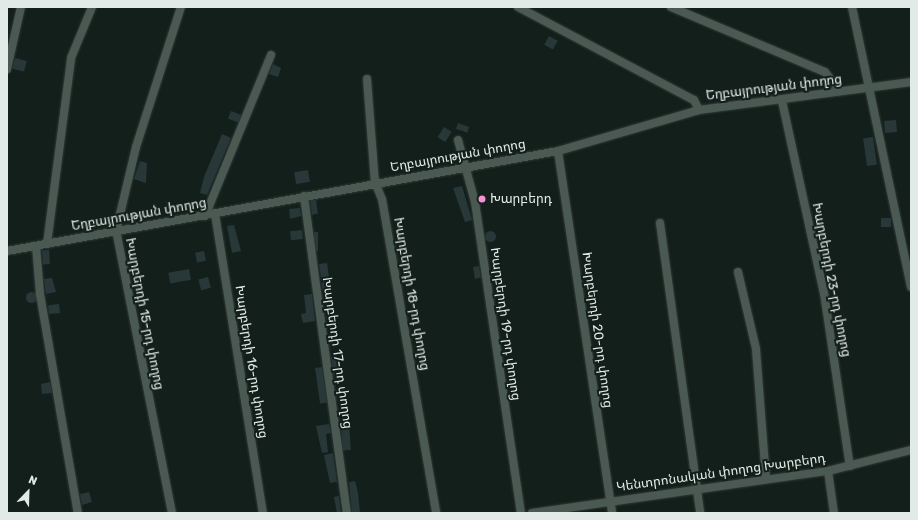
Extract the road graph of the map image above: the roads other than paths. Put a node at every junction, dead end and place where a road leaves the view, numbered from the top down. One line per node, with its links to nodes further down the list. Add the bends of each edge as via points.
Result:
1 (21, 7): 8 (street)
2 (92, 7): 24 (street, via 71,58)
3 (181, 7): 23 (street, Խարբերդի 15-րդ փողոց, via 136,147)
4 (518, 7): 14 (street, via 694,100)
5 (671, 7): 12 (street, via 825,72)
6 (852, 7): 11 (street)
7 (271, 55): 21 (street)
8 (7, 69)
9 (367, 79): 18 (street, Խարբերդի 18-րդ փողոց)
10 (911, 82): 11 (street, Եղբայրության փողոց)
11 (872, 87): 12 (street, Եղբայրության փողոց); 28 (street)
12 (840, 91): 13 (street, Եղբայրության փողոց)
13 (782, 101): 14 (street, Եղբայրության փողոց); 30 (street, Խարբերդի 23-րդ փողոց, via 824,293)
14 (699, 110): 16 (street, Եղբայրության փողոց)
15 (458, 140): 17 (street, Խարբերդի 19-րդ փողոց)
16 (558, 151): 17 (street, Եղբայրության փողոց); 34 (street, Խարբերդի 20-րդ փողոց)
17 (467, 167): 18 (street, Եղբայրության փողոց); 40 (street, Խարբերդի 19-րդ փողոց, via 475,202)
18 (375, 182): 19 (street, Եղբայրության փողոց); 39 (street, Խարբերդի 18-րդ փողոց, via 382,199)
19 (304, 196): 20 (street, Եղբայրության փողոց); 38 (street, Խարբերդի 17-րդ փողոց)
20 (215, 214): 21 (street, Եղբայրության փողոց); 37 (street, Խարբերդի 16-րդ փողոց)
21 (205, 216): 23 (street, Եղբայրության փողոց)
22 (660, 223): 33 (street)
23 (116, 231): 24 (street, Եղբայրության փողոց); 36 (street, Խարբերդի 15-րդ փողոց)
24 (47, 244): 25 (street, Եղբայրության փողոց)
25 (36, 246): 26 (street, Եղբայրության փողոց); 35 (street, via 40,294)
26 (7, 251)
27 (738, 272): 32 (street, via 756,349)
28 (911, 287)
29 (911, 450): 30 (street, Կենտրոնական փողոց Խարբերդ)
30 (850, 466): 31 (street, Կենտրոնական փողոց Խարբերդ)
31 (828, 471): 32 (street, Կենտրոնական փողոց Խարբերդ); 44 (street)
32 (766, 479): 33 (street, Կենտրոնական փողոց Խարբերդ)
33 (696, 488): 34 (street, Կենտրոնական փողոց Խարբերդ); 43 (street)
34 (610, 501): 41 (street, Կենտրոնական փողոց Խարբերդ); 42 (street, Խարբերդի 20-րդ փողոց)
35 (78, 513)
36 (172, 513)
37 (264, 513)
38 (347, 513)
39 (436, 513)
40 (521, 513)
41 (532, 513)
42 (612, 513)
43 (700, 513)
44 (834, 513)

